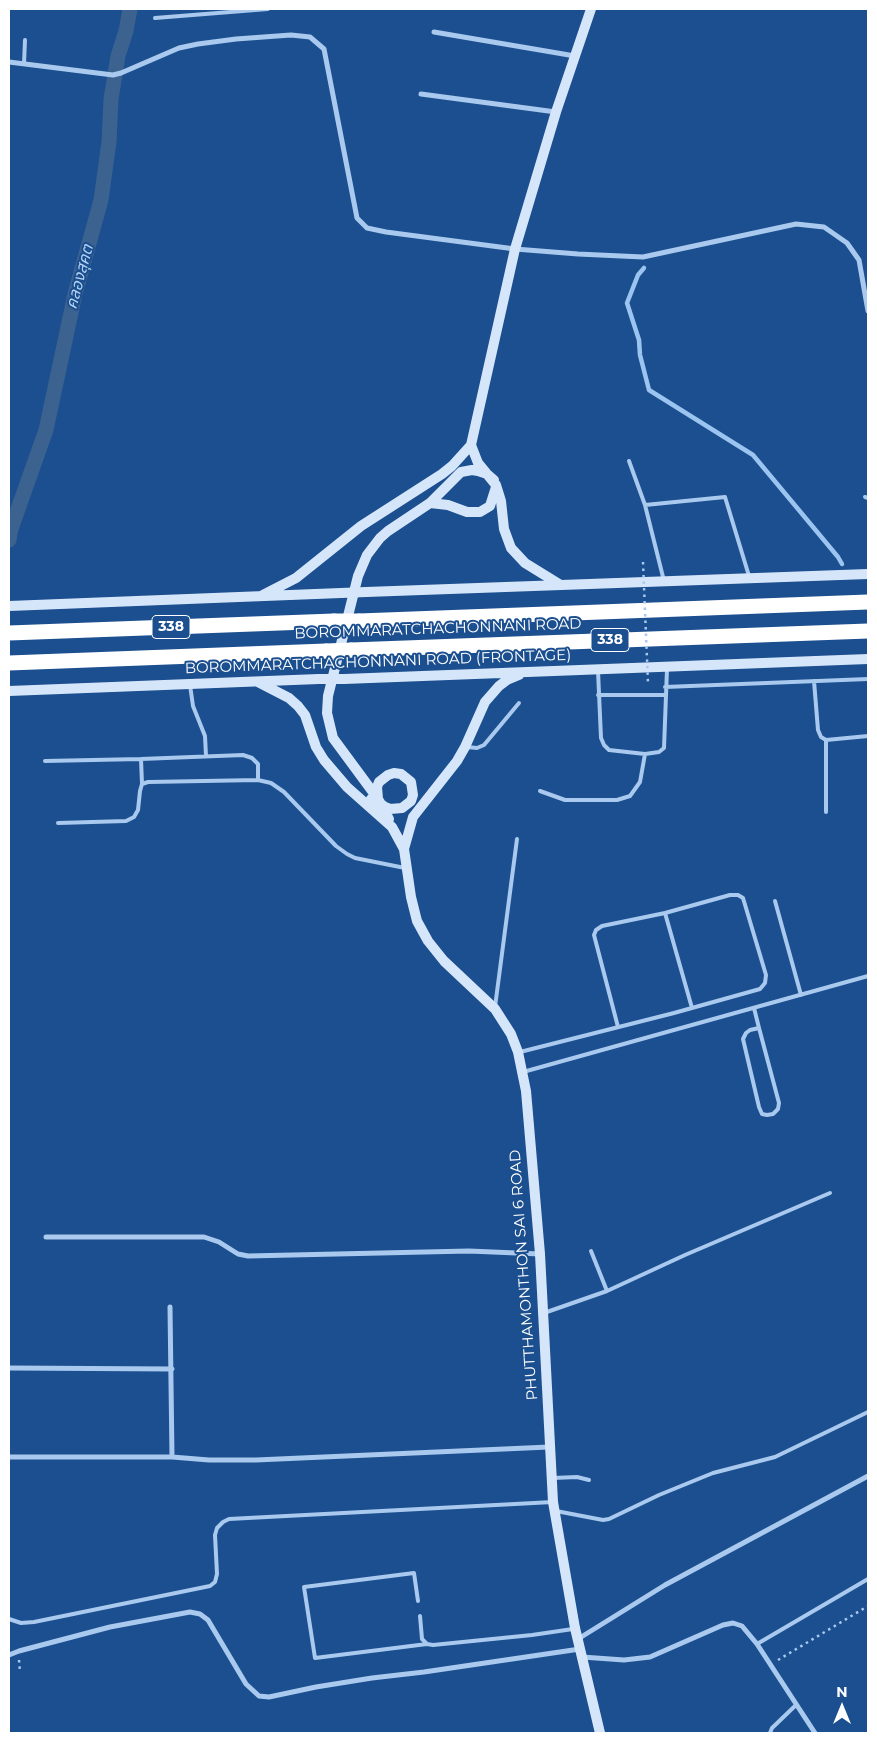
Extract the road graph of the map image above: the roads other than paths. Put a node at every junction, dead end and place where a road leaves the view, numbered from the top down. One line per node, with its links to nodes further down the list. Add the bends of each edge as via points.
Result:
1 (268, 9): 3 (lane)
2 (591, 9): 6 (street)
3 (154, 18)
4 (434, 32): 6 (street)
5 (25, 40): 8 (lane)
6 (575, 56): 10 (street)
7 (9, 62): 8 (street)
8 (24, 64): 11 (street, via 105,75 121,73 179,48 198,44 291,35 310,37 324,49 357,218 367,228 386,232)
9 (421, 94): 10 (street)
10 (556, 112): 11 (street)
11 (516, 249): 12 (street, via 643,257 796,224 824,227 847,243 858,260); 13 (street)
12 (868, 311)
13 (471, 445): 15 (street, via 478,464); 16 (street)
14 (629, 461): 19 (lane)
15 (484, 470): 16 (street, via 464,465); 17 (street)
16 (442, 474): 24 (street, via 361,526 296,578)
17 (495, 482): 18 (street, via 478,471 461,472); 18 (street, via 495,495 490,506 480,512); 23 (street, via 511,548 525,563)
18 (430, 503): 56 (street, via 388,531 367,555 358,576 328,696 327,713 333,738)
19 (645, 505): 21 (lane, via 725,498); 22 (lane)
20 (868, 574): 21 (street, 338)
21 (750, 578): 22 (street, 338)
22 (664, 581): 23 (street, 338)
23 (560, 585): 24 (street, 338, bridge)
24 (261, 596): 26 (street, 338)
25 (868, 602): 28 (highway, BOROMMARATCHACHONNANI ROAD / 338, bridge)
26 (11, 606)
27 (868, 631): 30 (highway, BOROMMARATCHACHONNANI ROAD / 338, bridge)
28 (9, 633)
29 (868, 660): 31 (street, BOROMMARATCHACHONNANI ROAD (FRONTAGE) / 338)
30 (9, 662)
31 (667, 667): 32 (street, BOROMMARATCHACHONNANI ROAD (FRONTAGE) / 338); 38 (lane)
32 (598, 669): 33 (street, BOROMMARATCHACHONNANI ROAD (FRONTAGE) / 338); 41 (lane)
33 (526, 672): 36 (street, BOROMMARATCHACHONNANI ROAD (FRONTAGE) / 338, bridge); 45 (street, PHUTTHAMONTHON SAI 6 ROAD, via 507,680 492,692)
34 (868, 679): 35 (lane)
35 (814, 681): 38 (lane); 44 (lane, via 818,730)
36 (258, 682): 37 (street, BOROMMARATCHACHONNANI ROAD (FRONTAGE) / 338); 52 (street, PHUTTHAMONTHON SAI 6 ROAD, via 298,706 316,747)
37 (190, 684): 39 (street, BOROMMARATCHACHONNANI ROAD (FRONTAGE) / 338); 47 (lane, via 193,706 205,736)
38 (665, 687): 40 (lane)
39 (9, 692)
40 (665, 695): 41 (lane); 46 (lane, via 664,748)
41 (598, 696): 46 (lane, via 604,746 608,750)
42 (520, 704): 45 (lane, via 484,746)
43 (868, 736): 44 (lane)
44 (826, 740): 57 (lane)
45 (465, 747): 53 (street, PHUTTHAMONTHON SAI 6 ROAD)
46 (645, 754): 54 (lane, via 640,782 630,796 617,800 565,800)
47 (206, 756): 48 (lane); 50 (lane, via 243,755 252,758 258,764)
48 (141, 759): 49 (lane); 51 (lane)
49 (45, 762)
50 (258, 780): 51 (lane); 62 (lane, via 271,783 284,792 347,854)
51 (142, 784): 58 (lane, via 138,810 126,821)
52 (347, 787): 56 (street); 59 (street, PHUTTHAMONTHON SAI 6 ROAD)
53 (432, 790): 55 (street); 61 (street, PHUTTHAMONTHON SAI 6 ROAD, via 414,816)
54 (540, 791)
55 (411, 800): 56 (street, via 396,810 390,810); 56 (street, via 413,788 410,782 401,774 394,773 379,782 376,793)
56 (379, 801): 59 (street)
57 (826, 812)
58 (58, 823)
59 (392, 827): 61 (street, PHUTTHAMONTHON SAI 6 ROAD)
60 (517, 839): 69 (lane)
61 (404, 849): 62 (street, PHUTTHAMONTHON SAI 6 ROAD)
62 (407, 868): 69 (street, PHUTTHAMONTHON SAI 6 ROAD, via 417,921 428,941 444,961)
63 (775, 901): 66 (lane)
64 (665, 913): 67 (lane); 67 (lane, via 730,895 743,898 766,975 766,984 760,989); 70 (lane, via 596,930 594,935)
65 (868, 976): 66 (lane)
66 (800, 995): 68 (lane)
67 (692, 1008): 70 (lane)
68 (754, 1008): 71 (lane); 73 (lane)
69 (495, 1009): 72 (street, PHUTTHAMONTHON SAI 6 ROAD)
70 (618, 1027): 72 (lane)
71 (759, 1028): 71 (lane, via 779,1103 774,1114 767,1116 758,1107 743,1039 750,1030)
72 (518, 1052): 73 (street, PHUTTHAMONTHON SAI 6 ROAD)
73 (523, 1072): 77 (street, PHUTTHAMONTHON SAI 6 ROAD)
74 (830, 1193): 78 (lane)
75 (46, 1237): 77 (street, via 204,1236 248,1256 470,1251)
76 (591, 1251): 78 (lane)
77 (540, 1254): 80 (street, PHUTTHAMONTHON SAI 6 ROAD)
78 (607, 1291): 80 (lane)
79 (170, 1307): 82 (street)
80 (544, 1314): 84 (street, PHUTTHAMONTHON SAI 6 ROAD)
81 (9, 1368): 82 (street)
82 (172, 1369): 86 (street)
83 (868, 1412): 90 (lane, via 775,1457 714,1473 609,1519)
84 (549, 1447): 86 (street, via 256,1460); 88 (street, PHUTTHAMONTHON SAI 6 ROAD)
85 (9, 1457): 86 (street)
86 (172, 1457)
87 (868, 1476): 98 (street, via 666,1585)
88 (550, 1478): 89 (lane); 90 (street, PHUTTHAMONTHON SAI 6 ROAD)
89 (589, 1480)
90 (553, 1506): 94 (lane, via 229,1519 217,1528 215,1535 218,1574 216,1582 210,1586 34,1622); 95 (street, PHUTTHAMONTHON SAI 6 ROAD)
91 (868, 1579): 97 (lane)
92 (418, 1601): 96 (lane, via 414,1573 304,1587 315,1658)
93 (420, 1616): 96 (lane, via 422,1639)
94 (9, 1620)
95 (575, 1628): 96 (lane); 98 (street, PHUTTHAMONTHON SAI 6 ROAD)
96 (427, 1644)
97 (757, 1644): 98 (street, via 742,1626 733,1623 723,1624 650,1656 624,1660); 100 (street)
98 (580, 1648): 99 (street, via 372,1678 269,1697 259,1696 246,1684 208,1620 190,1612 110,1627); 101 (street, PHUTTHAMONTHON SAI 6 ROAD)
99 (9, 1655)
100 (796, 1705): 102 (lane); 103 (street)
101 (600, 1733)
102 (770, 1733)
103 (815, 1733)

